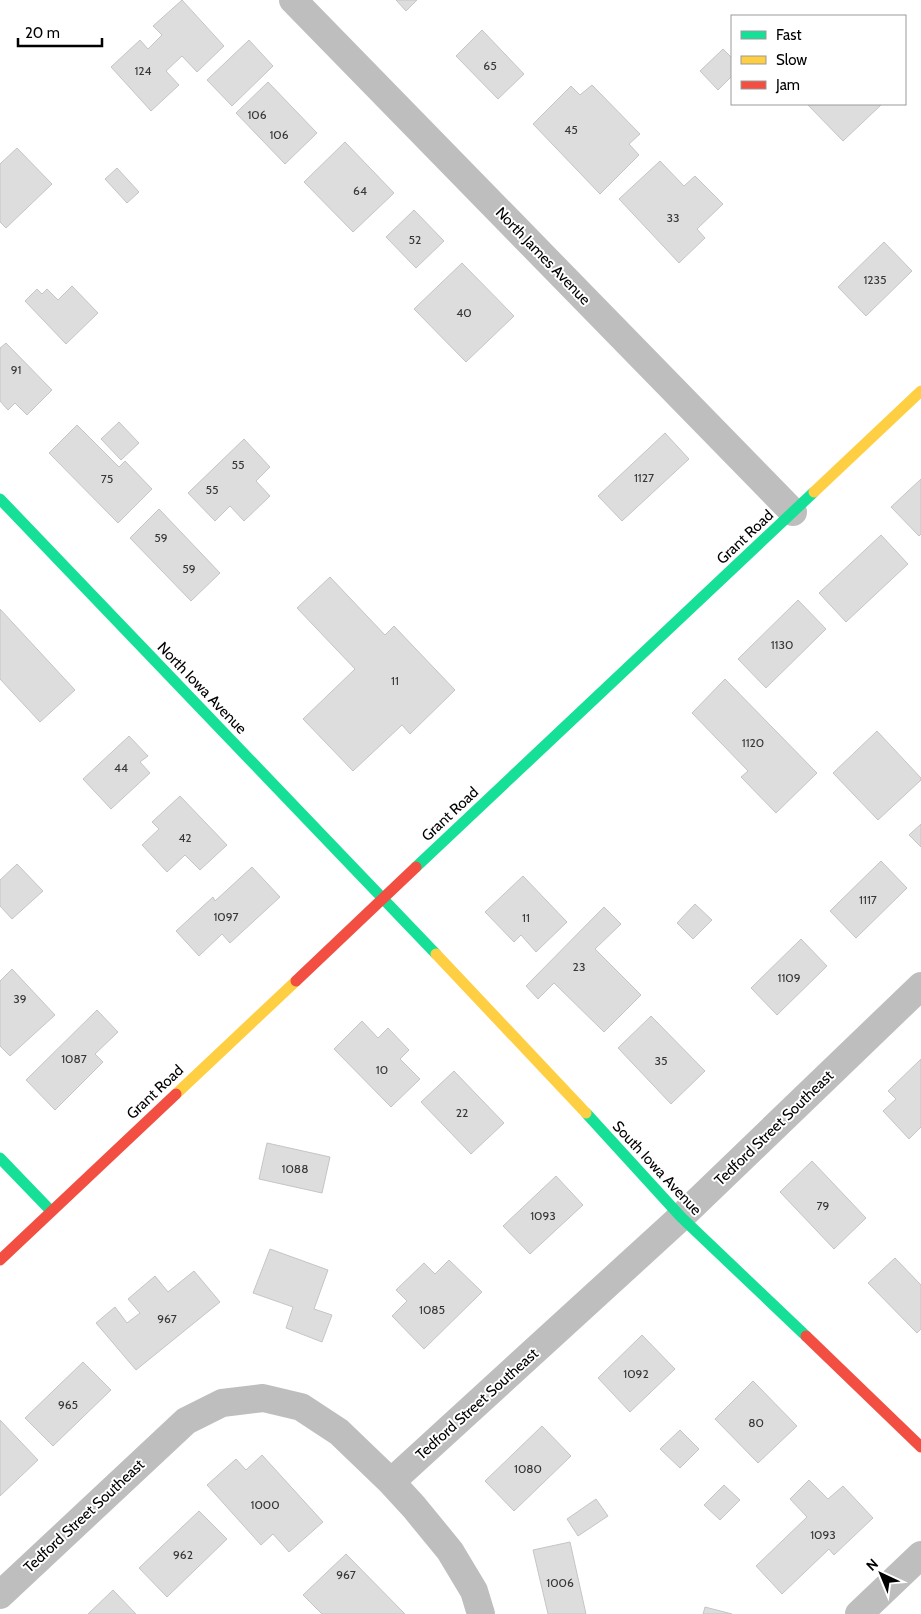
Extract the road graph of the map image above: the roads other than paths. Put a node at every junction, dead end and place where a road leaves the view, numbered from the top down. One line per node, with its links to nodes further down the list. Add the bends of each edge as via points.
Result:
1 (293, 0): 4 (street, North James Avenue)
2 (921, 391): 4 (street, Grant Road)
3 (0, 499): 5 (street, North Iowa Avenue)
4 (793, 512): 5 (street, Grant Road)
5 (382, 898): 8 (street, Grant Road); 9 (street, South Iowa Avenue, via 563,1087)
6 (921, 986): 9 (street, Tedford Street Southeast)
7 (0, 1158): 8 (street)
8 (51, 1211): 10 (street, Grant Road)
9 (681, 1217): 11 (street, South Iowa Avenue); 12 (street, Tedford Street Southeast)
10 (0, 1260)
11 (921, 1447)
12 (391, 1482): 14 (street, Tedford Street Southeast, via 338,1432 301,1407 263,1398 222,1403 186,1420); 15 (street, via 450,1551 474,1590)
13 (921, 1555): 16 (street)
14 (0, 1594)
15 (481, 1614)
16 (859, 1614)

